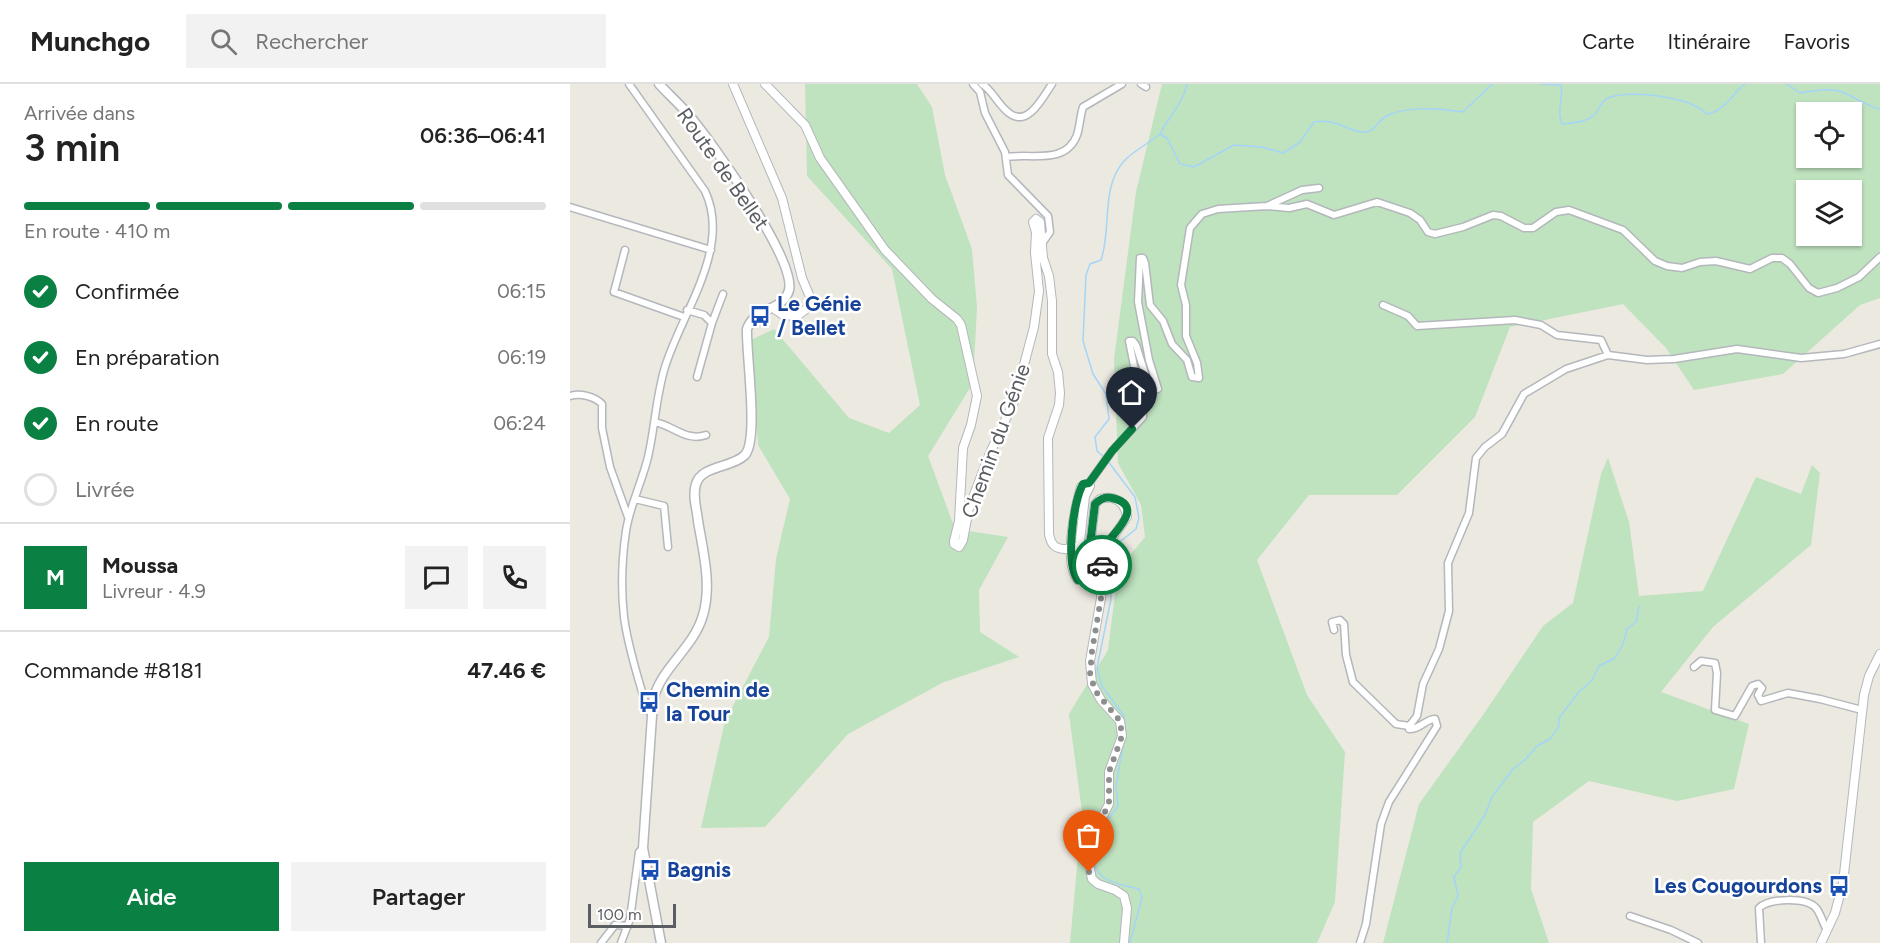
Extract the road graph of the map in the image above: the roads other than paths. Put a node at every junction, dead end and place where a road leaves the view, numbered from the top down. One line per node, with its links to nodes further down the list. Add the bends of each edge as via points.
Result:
1 (629, 84): 15 (street, via 705,191 714,221)
2 (659, 84): 19 (main road, Route de Bellet, via 702,132 762,221 789,282 786,296)
3 (733, 84): 19 (street, via 780,192 810,297 809,307 797,316 787,316)
4 (765, 84): 13 (street, Chemin du Génie, via 805,125 820,158 885,250 961,325 976,396 963,448 959,522 954,541 959,547 969,508 1010,413 1034,327 1039,291 1033,222 1036,219 1042,226)
5 (973, 84): 9 (street, via 980,92 985,113)
6 (982, 84): 7 (street, via 1010,114 1023,117)
7 (1052, 84)
8 (1122, 84): 9 (street, via 1083,107 1074,141 1063,152 1053,156)
9 (1006, 157): 13 (street, via 1008,174 1048,216 1050,232)
10 (1319, 188): 11 (street, via 1302,190)
11 (1267, 206): 16 (street, Chemin du Génie, via 1314,204 1334,215 1367,204 1386,203 1410,213 1435,234 1493,215 1533,228 1550,215 1569,210 1623,230 1661,264 1682,268 1716,261 1750,269 1772,258 1782,258 1809,288 1818,292 1859,277); 29 (street, Chemin du Génie, via 1210,211 1197,218 1190,228 1181,289 1186,305 1186,336 1200,375 1197,380 1150,305 1145,263 1143,258 1139,260 1138,302 1158,386 1155,391 1149,386 1136,345 1129,341 1143,417)
12 (570, 207): 15 (street)
13 (1043, 242): 29 (street, Chemin du Génie, bridge, via 1052,301 1052,354 1060,393 1048,438 1049,534 1054,547 1078,546)
14 (625, 250): 21 (street, via 614,292)
15 (711, 250): 20 (street)
16 (1880, 256)
17 (723, 294): 22 (street)
18 (1383, 304): 24 (street, via 1408,316 1417,326 1515,320 1541,325 1557,335 1602,340)
19 (773, 308): 37 (main road, Route de Bellet, via 753,317 747,328 751,423 748,451 738,460 705,473 696,484 706,602 697,630 656,689)
20 (687, 310): 21 (street); 22 (street, via 704,315)
21 (684, 317): 27 (street, via 660,384)
22 (712, 323): 25 (street)
23 (1880, 344): 24 (street, via 1844,354 1802,358 1737,349 1674,359)
24 (1608, 355): 38 (street, via 1566,369 1524,394 1502,434 1476,458 1469,513 1448,563 1449,611 1439,650 1423,684 1417,716)
25 (697, 377)
26 (570, 396): 31 (street, via 587,396 602,404 602,428 610,467)
27 (654, 422): 28 (street, via 683,435); 30 (street, via 648,459)
28 (706, 435)
29 (1089, 483): 46 (street, via 1081,487 1073,525 1071,560 1078,580 1086,578 1095,504 1106,497 1115,499 1124,505 1127,518 1104,550 1090,668 1092,684 1120,721 1122,736 1109,772 1109,804 1087,854 1092,879 1124,896)
30 (635, 499): 31 (street); 32 (street, via 664,506)
31 (628, 518): 37 (street, via 624,620 646,707)
32 (668, 547)
33 (1334, 630): 38 (street, via 1332,622 1340,620 1344,624 1353,682 1396,724)
34 (1880, 654): 36 (street, via 1866,683)
35 (1694, 668): 36 (street, via 1701,661 1714,663 1715,710 1729,716 1735,716 1752,686 1758,684 1762,688 1758,695 1761,701 1788,693)
36 (1862, 710): 42 (street, via 1843,883)
37 (651, 712): 39 (main road, Route de Bellet)
38 (1409, 726): 47 (street, via 1413,730 1431,719 1437,722 1389,802 1381,824)
39 (643, 848): 41 (street, via 639,852); 45 (main road, Route de Bellet)
40 (1630, 916): 48 (street)
41 (628, 926): 43 (street, via 615,925); 44 (street)
42 (1827, 930): 49 (street, via 1811,904 1772,902 1759,908); 50 (street)
43 (601, 943)
44 (621, 943)
45 (661, 943)
46 (1124, 943)
47 (1360, 943)
48 (1698, 943)
49 (1761, 943)
50 (1821, 943)

